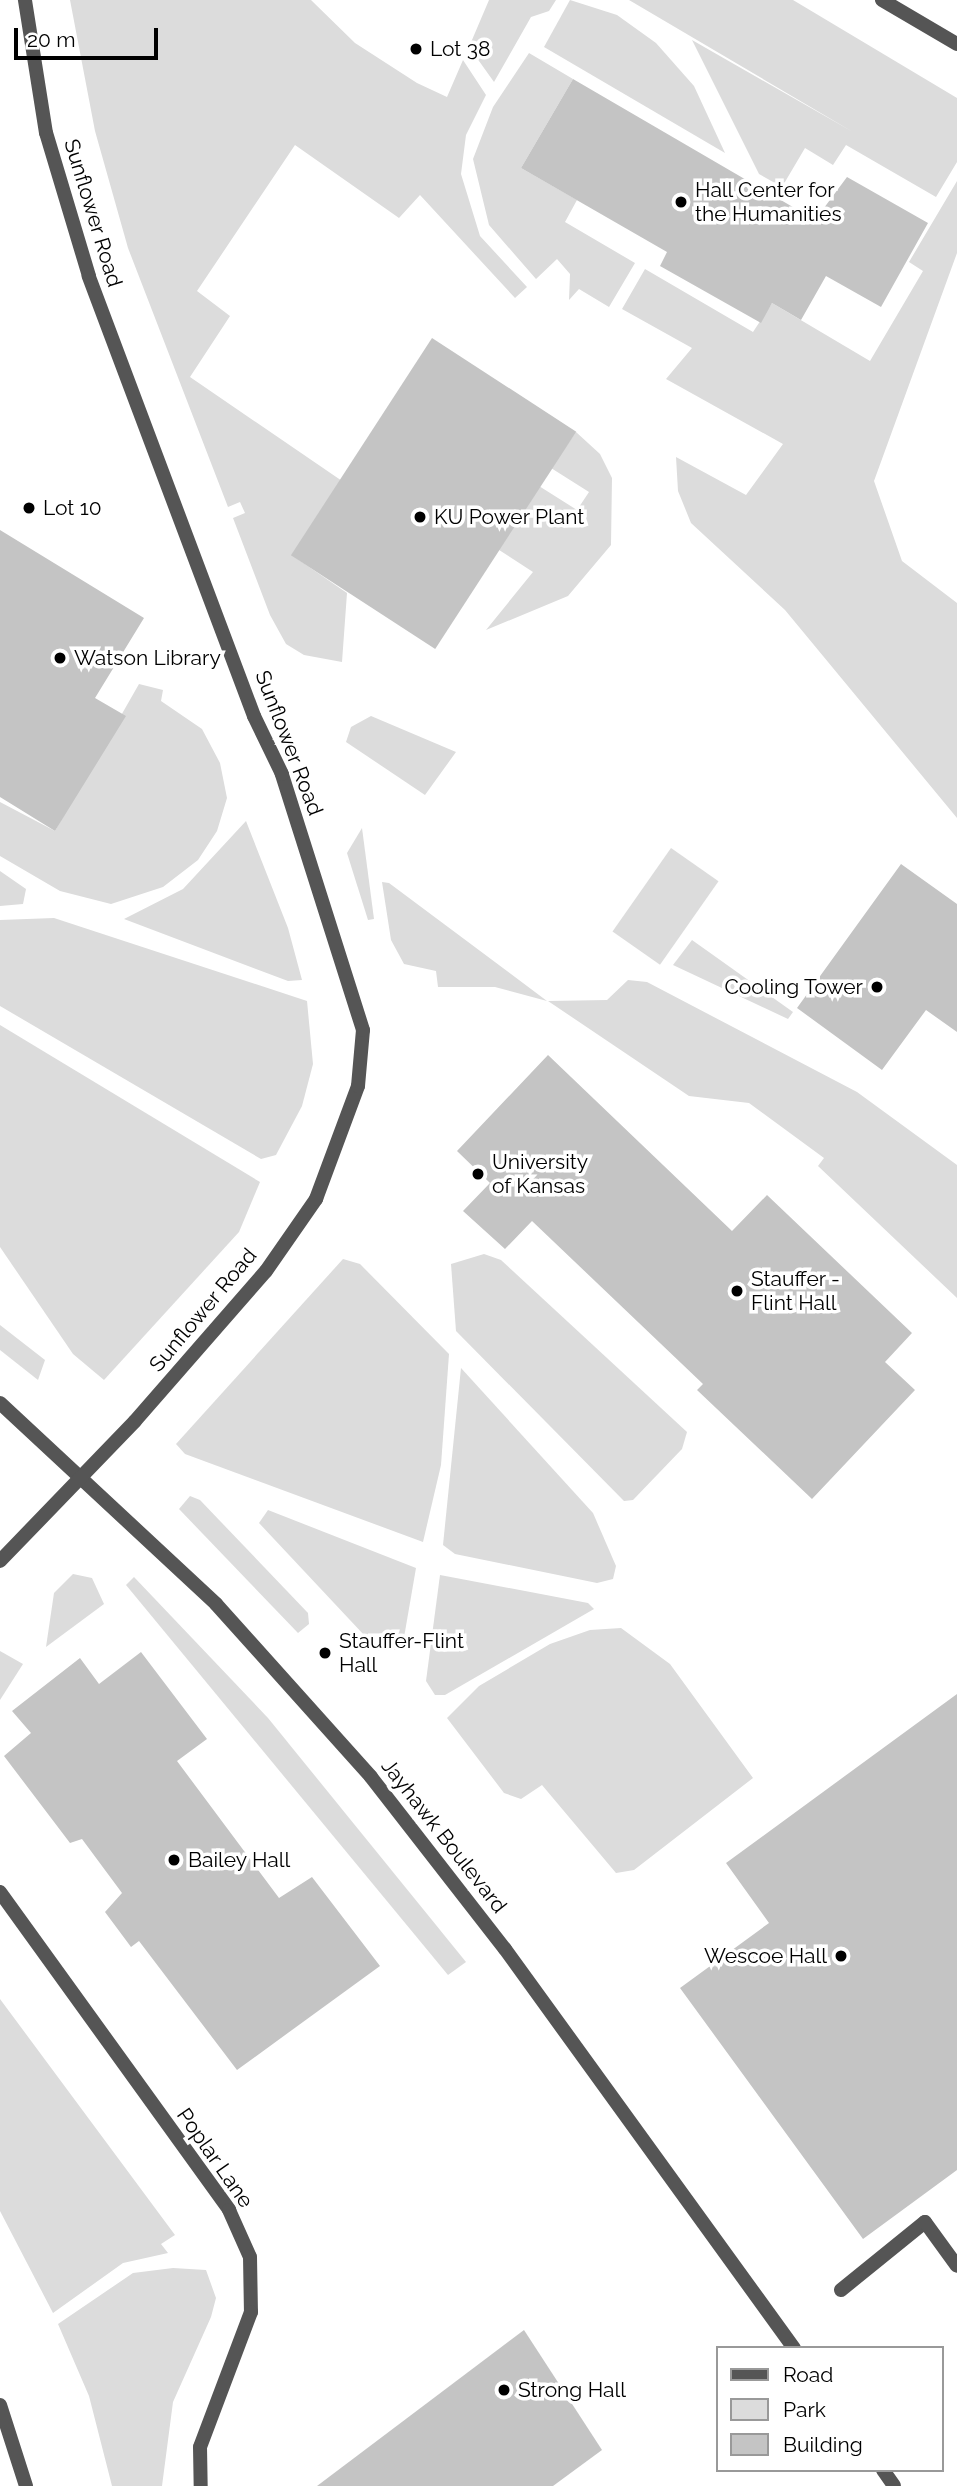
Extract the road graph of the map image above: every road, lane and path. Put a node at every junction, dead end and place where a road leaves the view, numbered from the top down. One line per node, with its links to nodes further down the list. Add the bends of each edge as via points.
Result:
1 (24, 0): 5 (street, Sunflower Road, via 46,133 89,276 254,716 282,774 363,1030 358,1086 316,1199 266,1271)
2 (882, 0): 3 (street)
3 (957, 44)
4 (0, 1403): 5 (street, Jayhawk Boulevard)
5 (83, 1476): 6 (street, Sunflower Road); 10 (street, Jayhawk Boulevard, via 216,1604 434,1854)
6 (0, 1561)
7 (0, 1892): 13 (street, Poplar Lane, via 229,2210 250,2258 251,2312 200,2447)
8 (957, 2266): 9 (street, via 925,2222)
9 (841, 2290)
10 (793, 2346)
11 (0, 2405): 12 (street)
12 (26, 2486)
13 (201, 2486)

